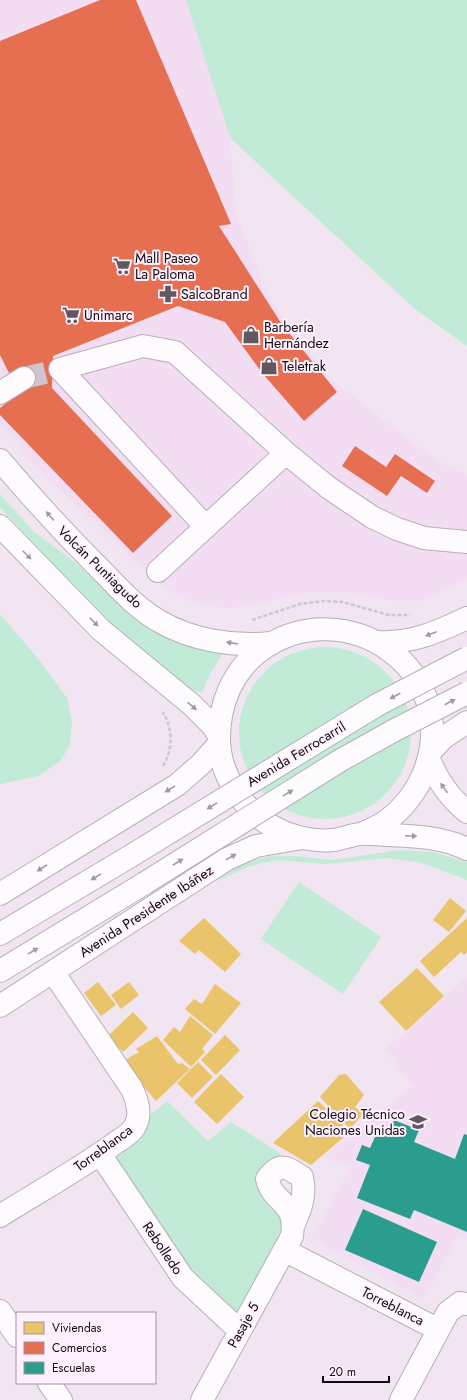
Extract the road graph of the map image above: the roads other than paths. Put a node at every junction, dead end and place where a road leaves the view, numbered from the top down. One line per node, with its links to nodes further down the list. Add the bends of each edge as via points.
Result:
1 (24, 378): 2 (main road)
2 (0, 393)
3 (286, 453): 6 (main road); 6 (main road, via 175,352 143,346 56,370); 7 (main road, via 329,488 372,517 424,538)
4 (0, 461): 11 (main road, Volcán Puntiagudo, one-way to 4, via 244,645 215,640 187,633 159,621 133,602 96,565)
5 (0, 526): 15 (main road, one-way to 15, via 102,630 197,710 213,726)
6 (206, 527): 8 (main road)
7 (467, 542)
8 (158, 571)
9 (467, 618): 10 (main road, one-way to 10, via 412,640)
10 (378, 642): 11 (main road, Avenida Presidente Ibáñez, via 357,633 336,629 314,629); 16 (main road, Avenida Presidente Ibáñez, via 395,654 420,686 428,706 431,726)
11 (270, 643): 15 (main road, Avenida Presidente Ibáñez, via 242,667 232,683 222,711)
12 (467, 658): 23 (main road, Avenida Ferrocarril, one-way to 23, bridge, via 377,705)
13 (467, 693): 21 (main road, Avenida Ferrocarril, one-way to 13, bridge, via 341,760)
14 (467, 722): 16 (main road, via 443,738)
15 (219, 740): 19 (main road, Avenida Presidente Ibáñez, via 225,770 237,794 254,814 276,829); 22 (main road, one-way to 22, via 201,764 177,785)
16 (429, 756): 17 (main road, Avenida Presidente Ibáñez, one-way to 16, via 444,789); 18 (main road, Avenida Presidente Ibáñez, via 420,783 405,805 384,822)
17 (467, 812)
18 (361, 834): 19 (main road, Avenida Presidente Ibáñez, via 331,840); 20 (main road, Avenida Presidente Ibáñez, one-way to 20, via 432,838)
19 (302, 838): 25 (main road, Avenida Presidente Ibáñez, one-way to 19, via 227,859 256,846)
20 (467, 849)
21 (144, 883): 24 (main road, Avenida Presidente Ibáñez, one-way to 21)
22 (0, 894)
23 (0, 934)
24 (0, 972)
25 (53, 972): 26 (main road, Avenida Presidente Ibáñez); 27 (main road, Torreblanca, via 137,1099 139,1110 135,1128)
26 (0, 1006)
27 (100, 1154): 28 (main road, Torreblanca); 34 (main road, Rebolledo, via 183,1278)
28 (0, 1216)
29 (294, 1224): 30 (main road, Pasaje 5, via 292,1236)
30 (284, 1250): 33 (main road, Torreblanca); 34 (main road, Pasaje 5)
31 (467, 1304): 33 (main road, via 460,1303 448,1312)
32 (0, 1311): 35 (main road)
33 (437, 1329): 37 (main road)
34 (240, 1331): 36 (main road, Pasaje 5)
35 (16, 1335)
36 (202, 1400)
37 (401, 1400)

